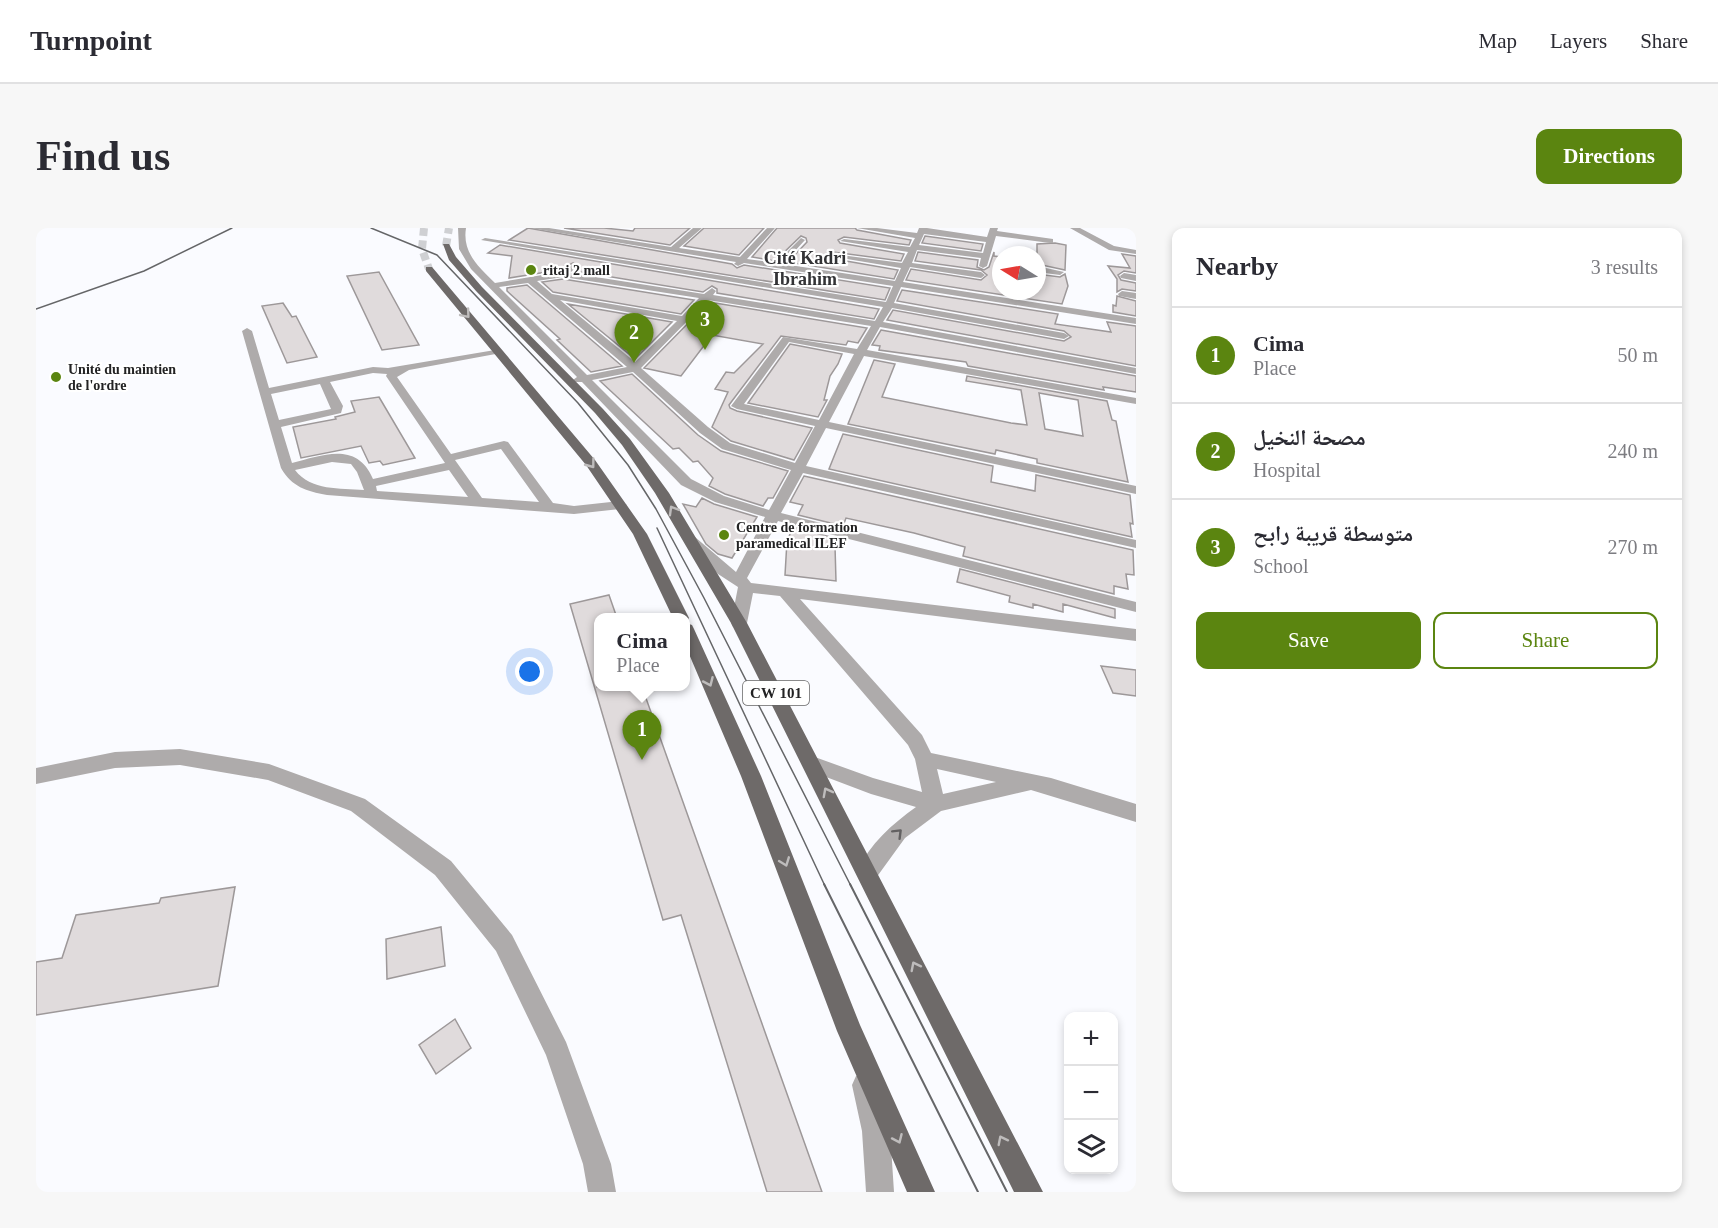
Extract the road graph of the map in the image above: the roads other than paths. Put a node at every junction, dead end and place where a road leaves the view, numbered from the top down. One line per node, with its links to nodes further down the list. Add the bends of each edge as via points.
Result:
1 (462, 228): 17 (street, via 460,243)
2 (534, 228): 10 (street)
3 (698, 228): 18 (street)
4 (771, 228): 23 (street)
5 (861, 228): 11 (street)
6 (1027, 228): 15 (street)
7 (1074, 228): 20 (street, via 1112,248)
8 (497, 231): 12 (street)
9 (993, 234): 11 (street); 15 (street); 24 (street)
10 (616, 236): 16 (street); 18 (street)
11 (918, 238): 21 (street, via 847,238); 24 (street); 26 (street)
12 (485, 240): 17 (street); 22 (street)
13 (801, 240): 25 (street)
14 (1050, 241): 15 (street)
15 (1024, 242)
16 (604, 245)
17 (465, 248): 38 (street, via 474,267); 50 (main road, CW 101, via 452,258 478,289)
18 (673, 249): 23 (street)
19 (595, 251): 22 (street)
20 (1136, 252)
21 (833, 256): 26 (street); 29 (street)
22 (586, 257): 31 (street); 36 (street)
23 (743, 259): 25 (street); 36 (street)
24 (988, 261): 32 (street)
25 (779, 264): 29 (street)
26 (905, 265): 32 (street); 37 (street)
27 (429, 268): 52 (main road, one-way to 52)
28 (1046, 270): 30 (street)
29 (821, 271): 37 (street)
30 (1060, 272)
31 (563, 274): 35 (street); 40 (street)
32 (981, 275): 43 (street)
33 (1124, 276): 34 (street)
34 (1136, 278)
35 (529, 279): 38 (street); 41 (street)
36 (723, 279): 40 (street); 45 (street)
37 (898, 284): 43 (street); 45 (street)
38 (492, 286): 50 (street)
39 (1122, 294): 42 (street)
40 (708, 295): 46 (street); 48 (street)
41 (550, 296): 46 (street); 56 (street)
42 (1136, 296)
43 (975, 297): 44 (street)
44 (1011, 302): 49 (street)
45 (889, 305): 48 (street); 49 (street)
46 (682, 319): 56 (street)
47 (1136, 321): 49 (street)
48 (877, 324): 53 (street); 54 (street)
49 (1066, 324): 54 (street)
50 (522, 325): 59 (main road, CW 101)
51 (247, 331): 60 (street)
52 (497, 351): 55 (street); 70 (main road, one-way to 70, via 591,463)
53 (861, 351): 61 (street); 62 (street); 62 (street, via 786,339 737,406)
54 (1063, 358): 57 (street)
55 (406, 367): 58 (street); 64 (street, via 391,376)
56 (635, 368): 59 (street); 66 (street, via 726,446)
57 (1136, 371)
58 (323, 380): 60 (street); 63 (street, via 337,411)
59 (578, 380): 72 (street, via 686,482 712,496); 73 (main road, CW 101, one-way to 59, via 662,493)
60 (265, 392): 63 (street)
61 (1136, 401)
62 (822, 424): 66 (street); 68 (street)
63 (274, 425): 65 (street)
64 (450, 462): 67 (street); 69 (street); 71 (street, via 504,445)
65 (287, 468): 67 (street, via 293,479 307,488); 67 (street, via 337,457 354,459)
66 (799, 468): 72 (street); 74 (street)
67 (370, 489): 69 (street)
68 (1136, 490)
69 (478, 502): 71 (street)
70 (620, 505): 71 (street, via 574,510); 78 (main road, via 640,534)
71 (549, 507)
72 (774, 514): 75 (street); 77 (street)
73 (690, 540): 75 (street, via 725,573); 79 (main road, CW 101)
74 (1136, 544)
75 (743, 583): 76 (street); 79 (street)
76 (785, 592): 80 (street); 82 (street, via 909,732)
77 (1136, 607)
78 (679, 613)
79 (739, 623): 83 (main road, CW 101)
80 (1136, 635)
81 (690, 637): 89 (main road, CW 101, one-way to 89, via 751,776)
82 (925, 759): 85 (street); 86 (street)
83 (812, 764): 86 (street); 88 (main road, CW 101, one-way to 83)
84 (36, 776): 90 (street, via 116,760 180,757 269,772 358,805 442,868 504,944 556,1051 597,1164)
85 (1032, 782): 86 (street); 87 (street)
86 (935, 804): 88 (street, one-way to 86, via 898,832)
87 (1136, 813)
88 (868, 871): 93 (main road, CW 101, one-way to 88)
89 (850, 1031): 91 (street, via 876,1131); 92 (main road, CW 101, one-way to 92)
90 (602, 1192)
91 (879, 1192)
92 (921, 1192)
93 (1029, 1192)

